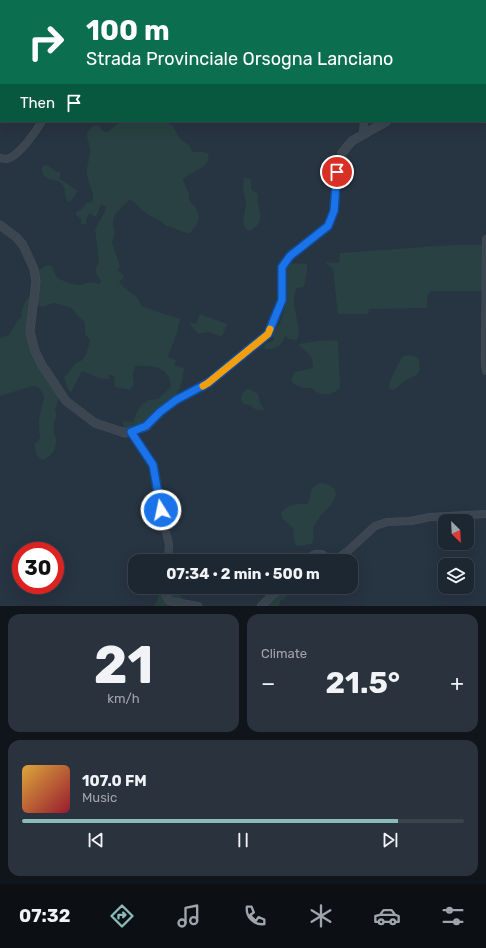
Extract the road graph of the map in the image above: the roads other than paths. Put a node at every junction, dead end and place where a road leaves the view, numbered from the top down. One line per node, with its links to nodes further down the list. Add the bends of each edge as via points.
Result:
1 (41, 122): 5 (street, via 35,133 12,157)
2 (364, 122): 4 (street)
3 (385, 122): 4 (street)
4 (364, 134): 9 (street, via 352,141 342,153 337,172 334,211 328,226 290,256 282,267 282,300 268,334 208,383 176,400 146,426)
5 (0, 158)
6 (0, 225): 9 (street, via 23,245 34,269 36,282 30,331 42,365 66,401 84,415 101,425 125,433)
7 (486, 239): 8 (street)
8 (486, 371)
9 (131, 432): 11 (street, via 153,465 162,521 169,544)
10 (486, 514): 12 (street, via 387,522 375,526)
11 (168, 554)
12 (344, 554)
13 (165, 594): 15 (street, via 169,601)
14 (274, 594): 16 (street)
15 (198, 606)
16 (261, 606)

